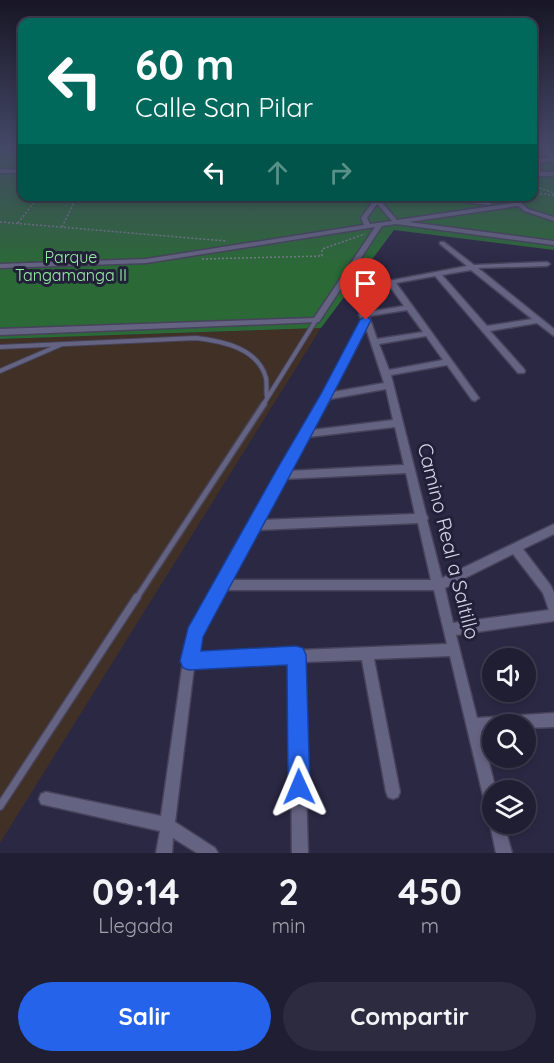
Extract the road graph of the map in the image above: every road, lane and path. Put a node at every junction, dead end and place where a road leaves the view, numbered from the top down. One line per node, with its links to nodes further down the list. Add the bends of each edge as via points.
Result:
1 (537, 187): 3 (path)
2 (537, 193): 3 (path)
3 (554, 194)
4 (35, 201): 18 (path)
5 (74, 201): 21 (path)
6 (361, 201): 13 (street)
7 (374, 201): 13 (street)
8 (378, 201): 17 (street)
9 (465, 201): 12 (street)
10 (515, 201): 11 (street)
11 (518, 204): 12 (street); 14 (street)
12 (504, 205): 17 (street)
13 (371, 207): 19 (street, via 364,219)
14 (537, 214): 15 (street); 20 (street)
15 (554, 219)
16 (0, 222): 18 (path)
17 (396, 222): 22 (street); 25 (street)
18 (18, 224): 21 (path)
19 (368, 226): 22 (street); 28 (street, via 146,261)
20 (554, 226)
21 (61, 227): 23 (path)
22 (379, 227): 26 (path, via 322,249 322,256); 34 (street)
23 (233, 242)
24 (442, 243): 29 (street)
25 (554, 243)
26 (193, 260)
27 (547, 264): 29 (street)
28 (0, 266)
29 (472, 267): 30 (street); 35 (street)
30 (438, 275): 31 (street); 36 (street)
31 (391, 282): 32 (street); 33 (street, Camino Real a Saltillo, via 364,286 359,291)
32 (410, 307): 33 (street); 38 (street)
33 (364, 317): 40 (street, Camino Real a Saltillo); 48 (street)
34 (316, 320): 37 (street); 49 (lane)
35 (539, 320): 36 (street); 39 (street)
36 (485, 329): 45 (street)
37 (0, 332)
38 (429, 333): 40 (street); 43 (street)
39 (554, 333)
40 (376, 342): 46 (street, Camino Real a Saltillo)
41 (63, 344): 42 (lane); 44 (lane); 49 (lane, via 196,338 220,341 241,348 257,361 266,378)
42 (0, 347)
43 (449, 362): 46 (street); 50 (street)
44 (0, 371)
45 (521, 371)
46 (386, 373): 47 (street, Camino Real a Saltillo)
47 (389, 386): 48 (street); 51 (street, Camino Real a Saltillo)
48 (327, 396): 52 (street)
49 (267, 397): 73 (lane)
50 (475, 398)
51 (399, 423): 52 (street); 53 (street, Camino Real a Saltillo)
52 (305, 434): 54 (street)
53 (410, 469): 54 (street); 55 (street, Camino Real a Saltillo)
54 (281, 475): 56 (street)
55 (423, 518): 56 (street); 60 (street, Camino Real a Saltillo)
56 (254, 525): 59 (street)
57 (554, 529): 58 (street)
58 (516, 549): 60 (street); 61 (street, via 547,590)
59 (222, 585): 60 (street); 67 (street, via 195,635)
60 (439, 585): 63 (street, Camino Real a Saltillo)
61 (554, 608)
62 (554, 615): 63 (street)
63 (449, 630): 64 (street, Camino Real a Saltillo)
64 (454, 650): 65 (street); 69 (street, Camino Real a Saltillo)
65 (367, 653): 66 (street); 71 (street)
66 (296, 655): 67 (street); 79 (street)
67 (189, 661): 74 (street)
68 (554, 720): 69 (street)
69 (473, 725): 70 (street, Camino Real a Saltillo)
70 (486, 780)
71 (393, 792)
72 (46, 799): 74 (street)
73 (0, 806)
74 (167, 825): 76 (street); 77 (street)
75 (499, 834): 80 (street)
76 (164, 853)
77 (210, 853)
78 (289, 853): 79 (street)
79 (300, 853)
80 (504, 853)

